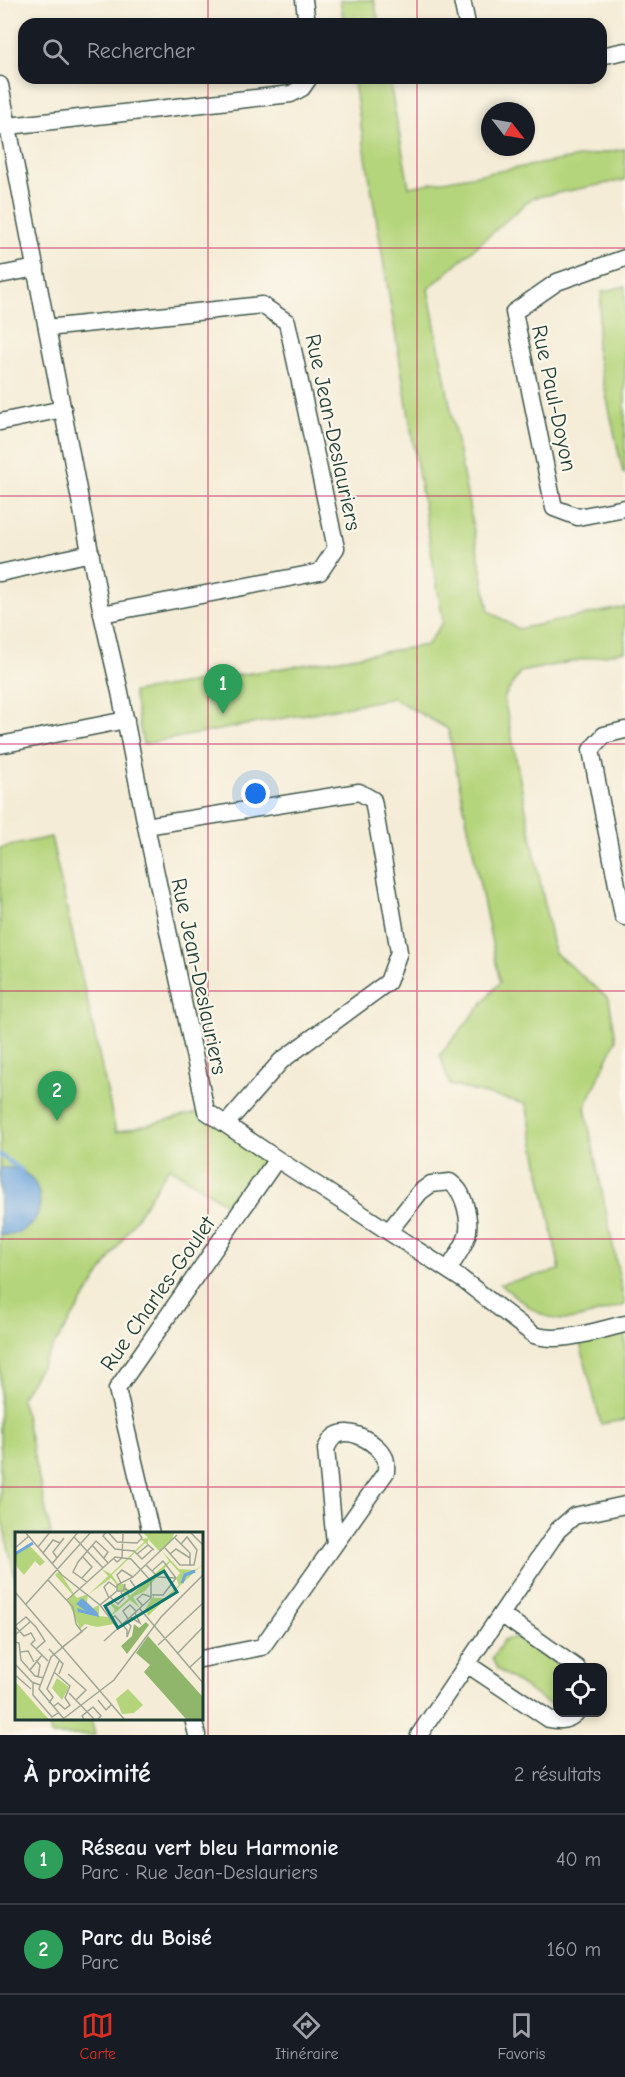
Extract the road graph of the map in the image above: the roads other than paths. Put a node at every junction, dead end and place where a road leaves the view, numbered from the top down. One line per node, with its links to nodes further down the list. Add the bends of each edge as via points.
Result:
1 (304, 0): 3 (street)
2 (462, 0): 4 (street)
3 (306, 18)
4 (466, 18)
5 (625, 51): 6 (street)
6 (607, 55)
7 (305, 84): 9 (street, via 291,94)
8 (0, 85): 9 (street, Rue Jean-Deslauriers)
9 (4, 126): 11 (street, Rue Jean-Deslauriers)
10 (625, 258): 16 (street, Rue Paul-Doyon, via 557,282 514,312 554,508 578,517)
11 (36, 268): 12 (street); 13 (street, Rue Jean-Deslauriers)
12 (0, 275)
13 (47, 328): 14 (street, Rue Jean-Deslauriers); 19 (street, Rue Jean-Deslauriers, via 262,305 287,322 336,548 320,572)
14 (63, 409): 15 (street); 17 (street, Rue Jean-Deslauriers)
15 (0, 422)
16 (625, 508)
17 (91, 553): 18 (street); 19 (street, Rue Jean-Deslauriers)
18 (0, 573)
19 (102, 614): 20 (street, Rue Jean-Deslauriers)
20 (126, 720): 22 (street); 23 (street, Rue Jean-Deslauriers)
21 (625, 730): 24 (street, via 604,735 591,750)
22 (0, 745)
23 (146, 826): 25 (street, Rue Jean-Deslauriers, via 206,1111); 25 (street, Rue Jean-Deslauriers, via 359,792 373,800 399,952 388,982 280,1061)
24 (625, 917)
25 (226, 1124): 26 (street, Rue Jean-Deslauriers)
26 (277, 1159): 27 (street, Rue Jean-Deslauriers); 31 (street, Rue Charles-Goulet, via 117,1389)
27 (389, 1231): 28 (street, Rue Jean-Deslauriers); 28 (street, via 420,1192 431,1184 450,1182 460,1190 470,1222 466,1240)
28 (448, 1270): 29 (street, Rue Jean-Deslauriers, via 527,1332 541,1338 560,1338)
29 (625, 1324)
30 (625, 1504): 33 (street, via 574,1516 558,1530)
31 (151, 1532)
32 (335, 1544): 32 (street, via 386,1472 387,1461 381,1450 356,1434 340,1434 332,1438 326,1449); 34 (street, via 262,1647)
33 (501, 1614): 35 (street); 36 (street)
34 (202, 1659)
35 (570, 1663)
36 (467, 1664): 37 (street, via 549,1719); 40 (street)
37 (573, 1717)
38 (193, 1720): 39 (street)
39 (197, 1735)
40 (419, 1735)

